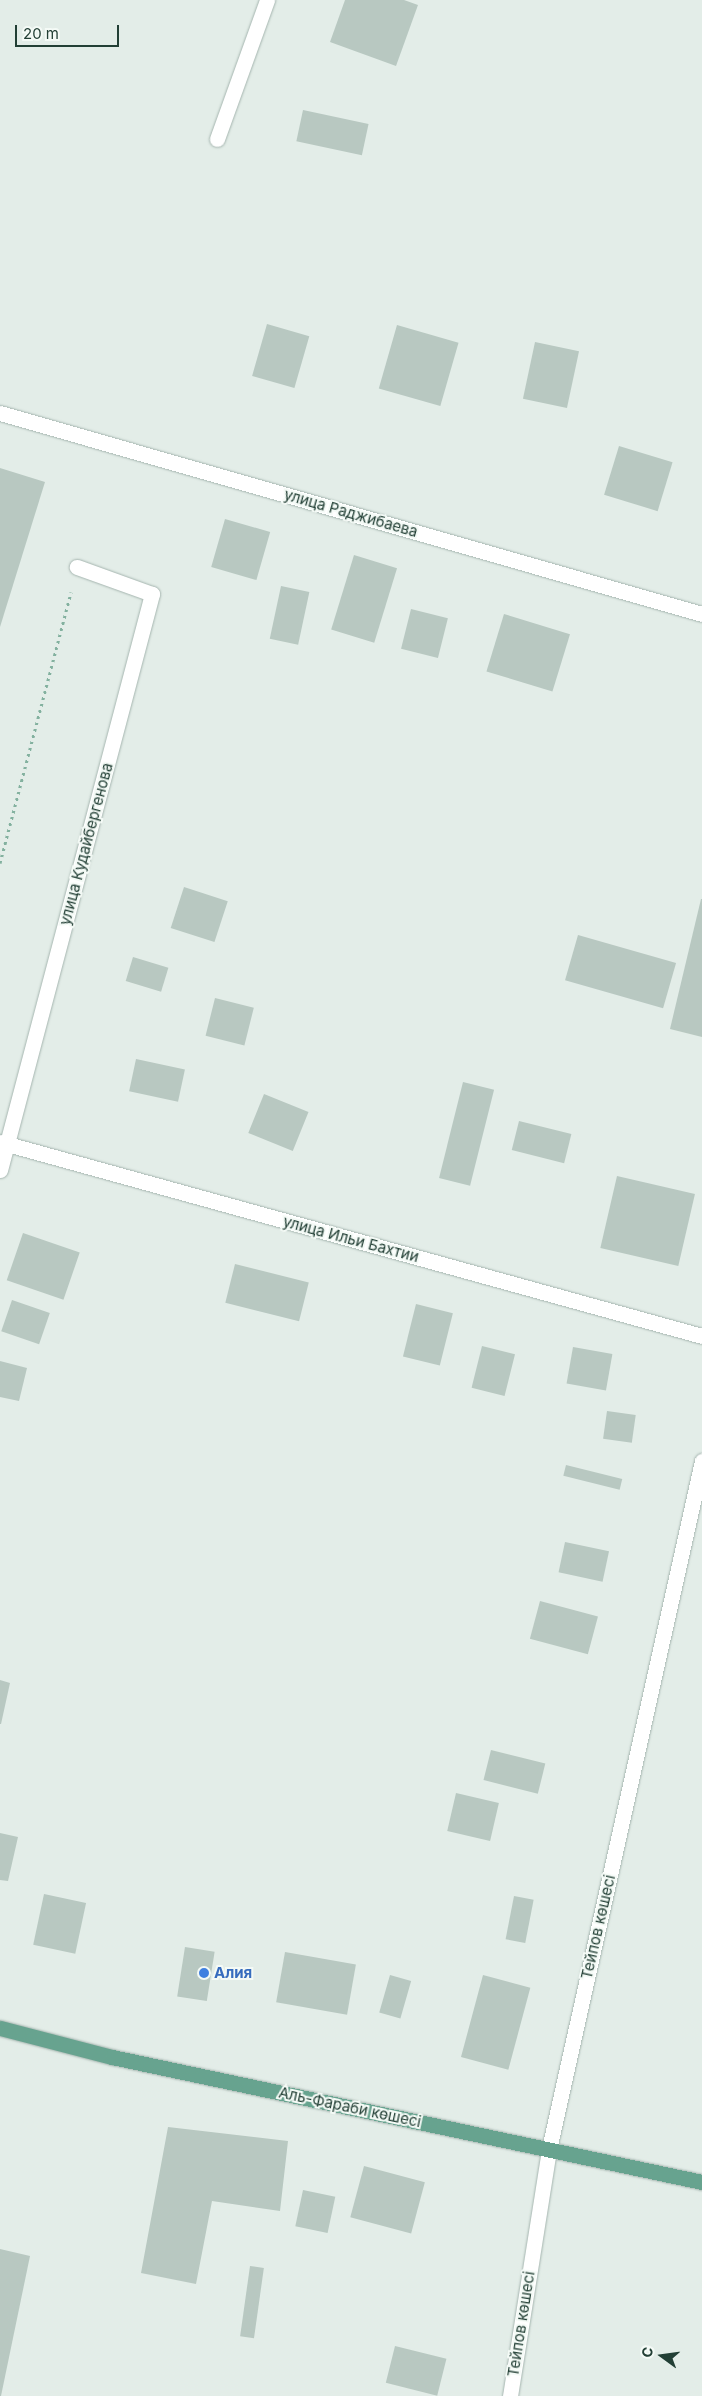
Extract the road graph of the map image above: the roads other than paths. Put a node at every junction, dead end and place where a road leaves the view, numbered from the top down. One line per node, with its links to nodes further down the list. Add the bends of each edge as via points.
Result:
1 (267, 0): 2 (street)
2 (217, 139)
3 (0, 413): 5 (street, улица Раджибаева)
4 (77, 567): 6 (street, улица Кудайбергенова, via 152,594)
5 (702, 614)
6 (3, 1143): 7 (street, улица Кудайбергенова); 8 (street, улица Ильи Бахтии)
7 (0, 1170)
8 (702, 1336)
9 (702, 1461): 11 (street, Тейпов көшесі)
10 (0, 2028): 11 (main road, Аль-Фараби көшесі, via 112,2057)
11 (549, 2149): 12 (main road, Аль-Фараби көшесі); 13 (street, Тейпов көшесі)
12 (702, 2182)
13 (510, 2396)

